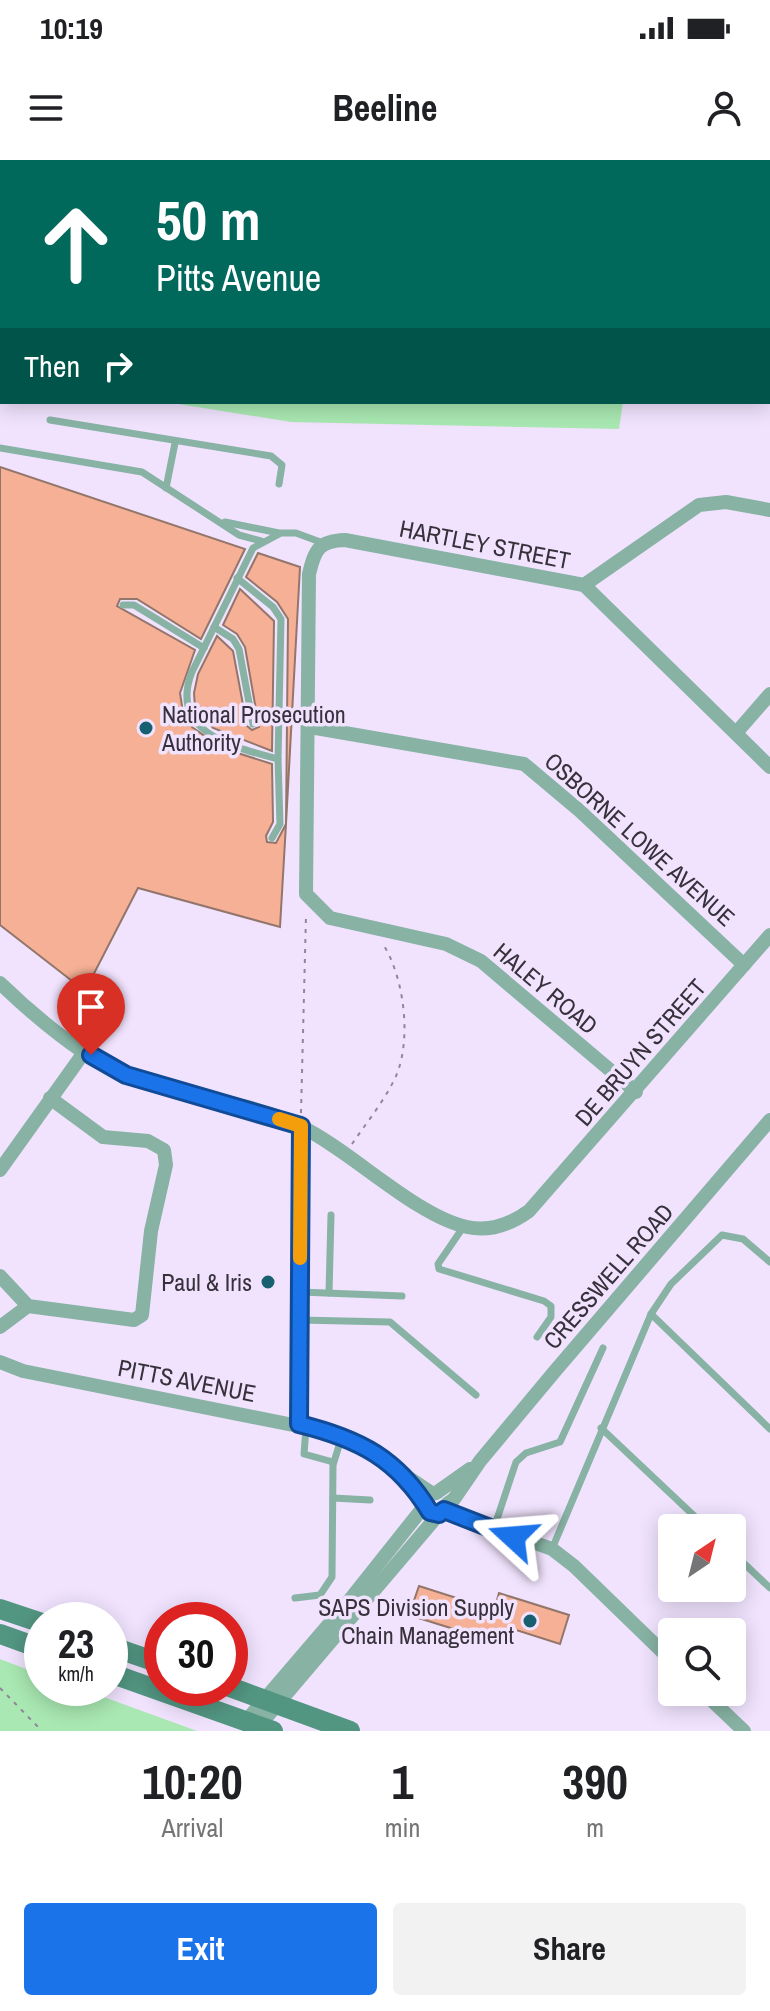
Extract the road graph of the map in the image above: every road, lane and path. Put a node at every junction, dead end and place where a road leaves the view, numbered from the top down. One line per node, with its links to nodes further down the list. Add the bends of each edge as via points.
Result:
1 (50, 420): 2 (lane)
2 (175, 443): 4 (lane, via 271,456 282,465); 5 (lane)
3 (0, 448): 5 (lane, via 142,472)
4 (279, 484)
5 (166, 488): 7 (lane)
6 (770, 510): 12 (street, via 726,502 699,505)
7 (219, 521): 8 (lane); 9 (lane, via 239,535)
8 (281, 533): 9 (lane); 10 (lane, via 296,533)
9 (261, 541): 11 (lane)
10 (318, 548): 12 (street, HARTLEY STREET, via 355,542); 18 (street, via 309,574)
11 (237, 578): 14 (lane); 20 (lane, via 281,619)
12 (584, 585): 19 (street, HARTLEY STREET)
13 (123, 605): 15 (lane, via 134,605)
14 (214, 627): 15 (lane); 17 (lane, via 239,649)
15 (204, 648): 20 (lane, via 185,693 191,719 229,743)
16 (770, 694): 19 (street)
17 (253, 724)
18 (310, 727): 23 (street); 26 (street, OSBORNE LOWE AVENUE, via 524,764)
19 (736, 733): 21 (street, HARTLEY STREET)
20 (278, 759): 22 (lane, via 280,824)
21 (770, 767)
22 (272, 838)
23 (306, 894): 24 (street, HALEY ROAD, via 330,918); 32 (path)
24 (373, 928): 29 (street, HALEY ROAD, via 446,944 481,961); 33 (path, via 398,983 402,1051 395,1080)
25 (770, 935): 26 (street, DE BRUYN STREET)
26 (744, 965): 29 (street, DE BRUYN STREET)
27 (0, 983): 28 (street)
28 (85, 1051): 30 (street); 32 (street, via 126,1075)
29 (636, 1092): 36 (street, DE BRUYN STREET, via 542,1197 506,1225)
30 (50, 1098): 34 (street); 42 (street, via 103,1137 160,1145 166,1165 151,1231 142,1315 134,1320)
31 (770, 1120): 57 (street, CRESSWELL ROAD, via 480,1461 454,1499)
32 (301, 1126): 33 (street); 39 (street)
33 (345, 1155): 36 (street)
34 (4, 1159)
35 (331, 1215): 40 (lane)
36 (464, 1226): 46 (lane, via 439,1269 544,1301 551,1317)
37 (770, 1262): 43 (lane, via 743,1239 722,1235 671,1284)
38 (0, 1276): 42 (street)
39 (300, 1292): 40 (lane); 44 (street)
40 (329, 1293): 41 (lane)
41 (402, 1296)
42 (28, 1306): 45 (street)
43 (651, 1314): 51 (lane); 52 (lane)
44 (299, 1320): 49 (lane, via 390,1322); 50 (street)
45 (0, 1327)
46 (537, 1337)
47 (603, 1348): 59 (lane, via 560,1442 526,1453 516,1462)
48 (0, 1364): 50 (street, PITTS AVENUE)
49 (476, 1395)
50 (302, 1425): 53 (street, PITTS AVENUE); 54 (lane, via 304,1454)
51 (601, 1428): 58 (lane); 60 (lane)
52 (770, 1429)
53 (342, 1436): 54 (lane); 57 (street, PITTS AVENUE, via 404,1473 411,1486)
54 (333, 1462): 55 (lane)
55 (333, 1498): 56 (lane); 63 (lane, via 330,1585 320,1595)
56 (370, 1500)
57 (436, 1503): 59 (street); 72 (street, CRESSWELL ROAD)
58 (692, 1514)
59 (493, 1530): 60 (street)
60 (552, 1549): 68 (street)
61 (746, 1565): 62 (lane)
62 (770, 1588)
63 (295, 1598)
64 (0, 1609): 65 (main road)
65 (24, 1617)
66 (0, 1634): 67 (main road)
67 (24, 1643)
68 (658, 1647)
69 (128, 1679): 74 (main road)
70 (0, 1688): 75 (path)
71 (248, 1693): 72 (main road)
72 (271, 1701): 74 (street, CRESSWELL ROAD); 76 (main road)
73 (718, 1706): 77 (street)
74 (260, 1726)
75 (42, 1731)
76 (350, 1731)
77 (744, 1731)

